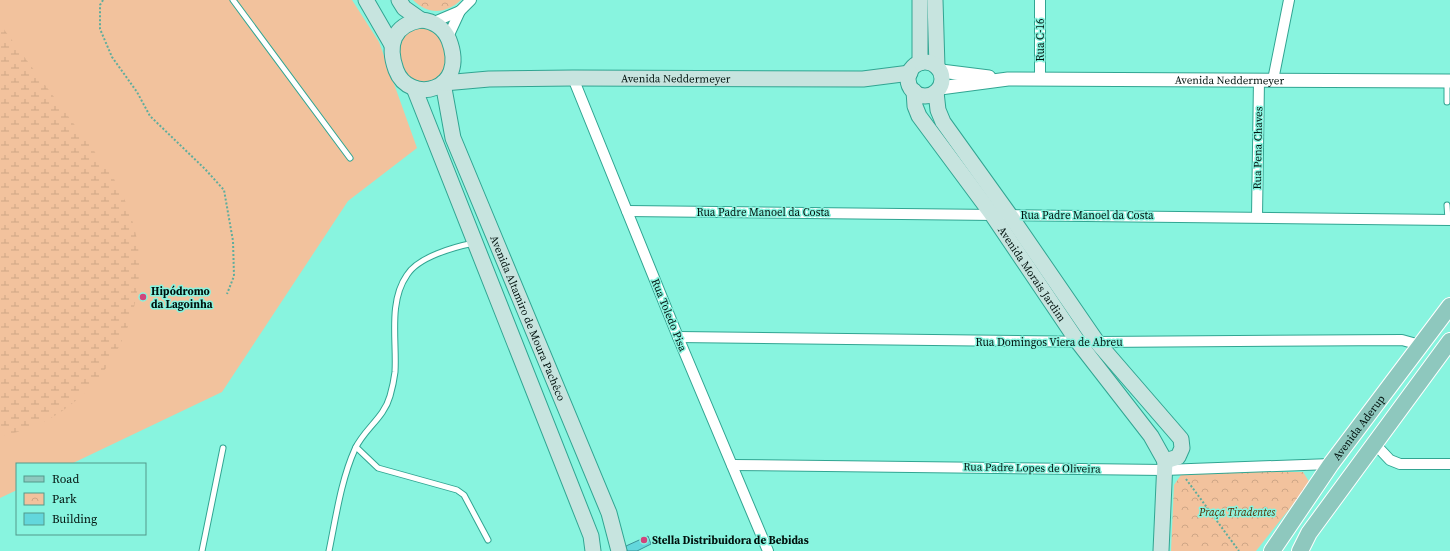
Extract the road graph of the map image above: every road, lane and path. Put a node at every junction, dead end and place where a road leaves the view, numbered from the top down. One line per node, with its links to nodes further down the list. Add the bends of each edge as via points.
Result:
1 (103, 0): 36 (path, via 100,5 100,29 112,57 137,92 150,116 224,190 234,255 234,276)
2 (233, 0): 28 (lane)
3 (366, 0): 13 (main road)
4 (399, 0): 11 (main road, via 404,8)
5 (471, 0): 10 (street)
6 (920, 0): 17 (main road, Avenida Morais Jardim)
7 (935, 0): 15 (main road)
8 (1040, 0): 20 (street, Rua C-16)
9 (1289, 0): 22 (street)
10 (460, 11): 11 (street); 12 (street)
11 (428, 21): 12 (main road, via 442,28); 13 (main road, via 409,23 399,30)
12 (448, 37): 14 (main road)
13 (392, 45): 25 (main road, via 396,71 403,81)
14 (454, 60): 18 (main road, Avenida Neddermeyer, via 464,68); 24 (main road, via 453,68)
15 (939, 69): 17 (main road, via 929,62); 19 (street, Avenida Neddermeyer); 26 (main road, via 942,82)
16 (573, 78): 17 (main road, Avenida Neddermeyer); 18 (main road, Avenida Neddermeyer); 30 (street, Rua Toledo Pisa)
17 (913, 78): 26 (main road, via 923,96); 31 (main road, Avenida Morais Jardim, via 915,106 919,116)
18 (489, 79): 24 (main road, Avenida Neddermeyer)
19 (1008, 80): 20 (street, Avenida Neddermeyer); 26 (street, Avenida Neddermeyer)
20 (1040, 80): 21 (street, Avenida Neddermeyer)
21 (1260, 80): 22 (street, Avenida Neddermeyer); 33 (street, Rua Pena Chaves)
22 (1273, 80): 23 (street, Avenida Neddermeyer)
23 (1449, 81): 27 (lane)
24 (443, 83): 25 (main road, via 424,90); 57 (main road, Avenida Altamiro de Moura Pachêco, via 453,138 609,513)
25 (414, 88): 35 (main road, Avenida Altamiro de Moura Pachêco)
26 (938, 90): 32 (main road, Avenida Morais Jardim, via 938,110 943,122)
27 (1447, 102)
28 (350, 158)
29 (1447, 204): 34 (lane)
30 (627, 211): 31 (street, Rua Padre Manoel da Costa); 39 (street, Rua Toledo Pisa)
31 (991, 214): 32 (street, Rua Padre Manoel da Costa); 41 (main road, Avenida Morais Jardim)
32 (1009, 214): 33 (street, Rua Padre Manoel da Costa); 42 (main road, Avenida Morais Jardim)
33 (1258, 216): 34 (street, Rua Padre Manoel da Costa)
34 (1449, 220)
35 (474, 243): 46 (lane, via 452,248 421,263 407,274 396,305 395,374 389,398 380,417); 56 (main road, Avenida Altamiro de Moura Pachêco, via 590,536)
36 (227, 294)
37 (1450, 306): 38 (main road); 43 (main road, Avenida Aderup)
38 (1450, 332)
39 (678, 337): 41 (street, Rua Domingos Viera de Abreu); 51 (street, Rua Toledo Pisa)
40 (1450, 341): 44 (main road, Avenida Aderup)
41 (1078, 342): 42 (street, Rua Domingos Viera de Abreu); 48 (main road, Avenida Morais Jardim, via 1151,436)
42 (1097, 342): 43 (street, Rua Domingos Viera de Abreu, via 1402,340); 48 (main road, Avenida Morais Jardim, via 1181,440 1182,448 1178,457)
43 (1420, 345): 44 (main road, via 1428,352); 49 (main road, Avenida Aderup)
44 (1428, 370): 45 (main road, Avenida Aderup)
45 (1374, 443): 50 (street, via 1390,460 1400,464); 62 (main road, Avenida Aderup, via 1309,533)
46 (356, 447): 53 (lane, via 378,468 457,490 464,495); 55 (lane, via 342,492)
47 (223, 448): 54 (lane)
48 (1163, 461): 51 (street, Rua Padre Lopes de Oliveira); 52 (street, Rua Padre Lopes de Oliveira); 59 (main road)
49 (1331, 464): 52 (street, Rua Padre Lopes de Oliveira); 61 (main road, Avenida Aderup)
50 (1450, 464)
51 (732, 465): 58 (street, Rua Toledo Pisa)
52 (1179, 469): 60 (path)
53 (488, 540)
54 (202, 551)
55 (329, 551)
56 (593, 551)
57 (619, 551)
58 (768, 551)
59 (1161, 551)
60 (1239, 551)
61 (1272, 551)
62 (1300, 551)

